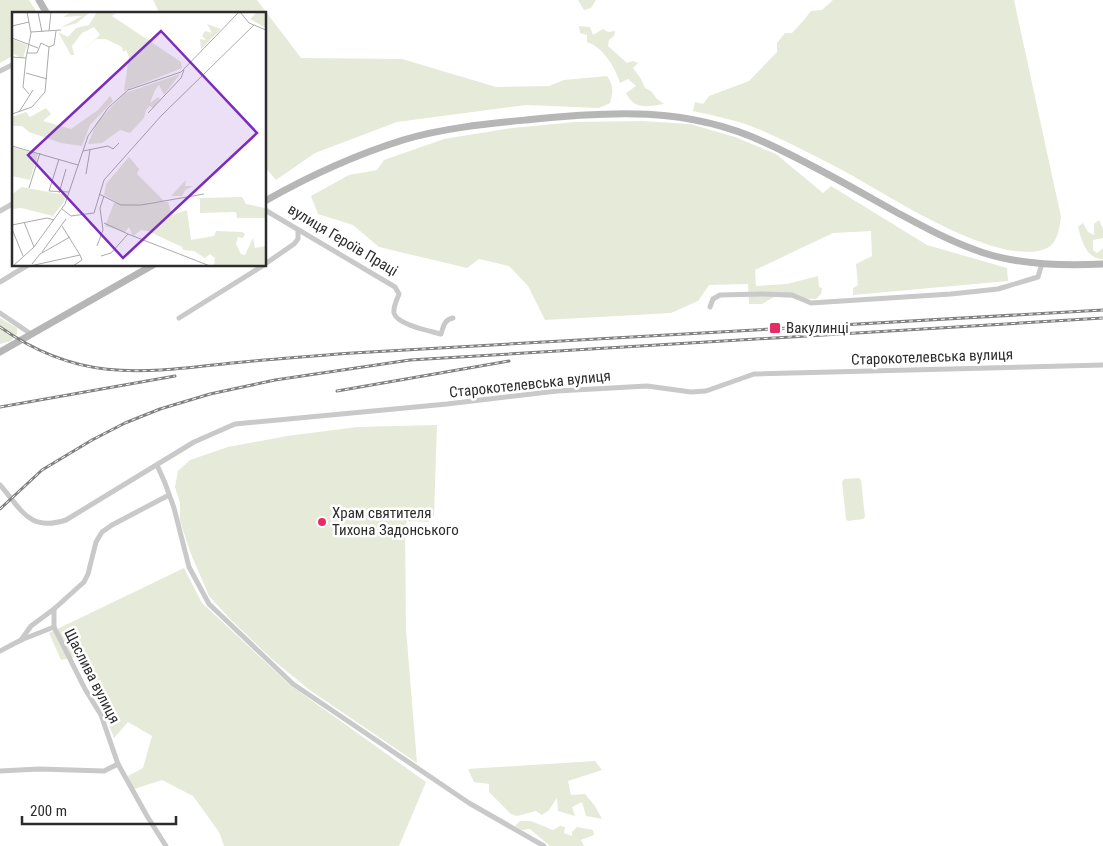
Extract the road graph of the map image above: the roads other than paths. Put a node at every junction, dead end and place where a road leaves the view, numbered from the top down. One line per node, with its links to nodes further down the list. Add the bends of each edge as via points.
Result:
1 (38, 0): 2 (main road)
2 (46, 12)
3 (12, 65): 4 (street)
4 (0, 71)
5 (266, 200): 10 (main road, вулиця Героїв Праці, via 344,162 424,134 499,122 642,113 683,117 742,132 961,245 1002,258)
6 (12, 204): 7 (street)
7 (0, 211)
8 (266, 211): 9 (street, вулиця Героїв Праці)
9 (298, 230): 11 (street, via 294,244); 20 (street, вулиця Героїв Праці, via 395,287 399,294 394,314 404,323 441,334 444,322)
10 (1042, 263): 12 (main road, вулиця Героїв Праці); 17 (street, via 1038,277 998,289 811,303 792,295 720,295 713,299)
11 (266, 264)
12 (1103, 264)
13 (26, 266): 16 (street)
14 (151, 266): 21 (main road)
15 (262, 266): 19 (street)
16 (0, 282)
17 (710, 307)
18 (0, 314): 21 (street)
19 (179, 318)
20 (453, 318)
21 (32, 334): 22 (main road)
22 (0, 352)
23 (1103, 365): 24 (street, Старокотелевська вулиця, via 754,374 706,391 647,386 557,391 235,424 194,442)
24 (157, 465): 25 (street, Старокотелевська вулиця, via 66,520 53,524 40,524 29,519); 26 (street)
25 (0, 484)
26 (169, 494): 27 (street, via 102,532 84,582); 34 (street, via 190,567 209,604 293,684 469,803)
27 (54, 609): 28 (street, Щаслива вулиця); 29 (street, via 31,626)
28 (54, 627): 29 (street, Щаслива вулиця); 31 (street, Щаслива вулиця, via 102,715)
29 (21, 640): 30 (street, Щаслива вулиця)
30 (0, 651)
31 (118, 764): 32 (street, via 104,771); 33 (street, Щаслива вулиця)
32 (0, 771)
33 (166, 846)
34 (544, 846)

